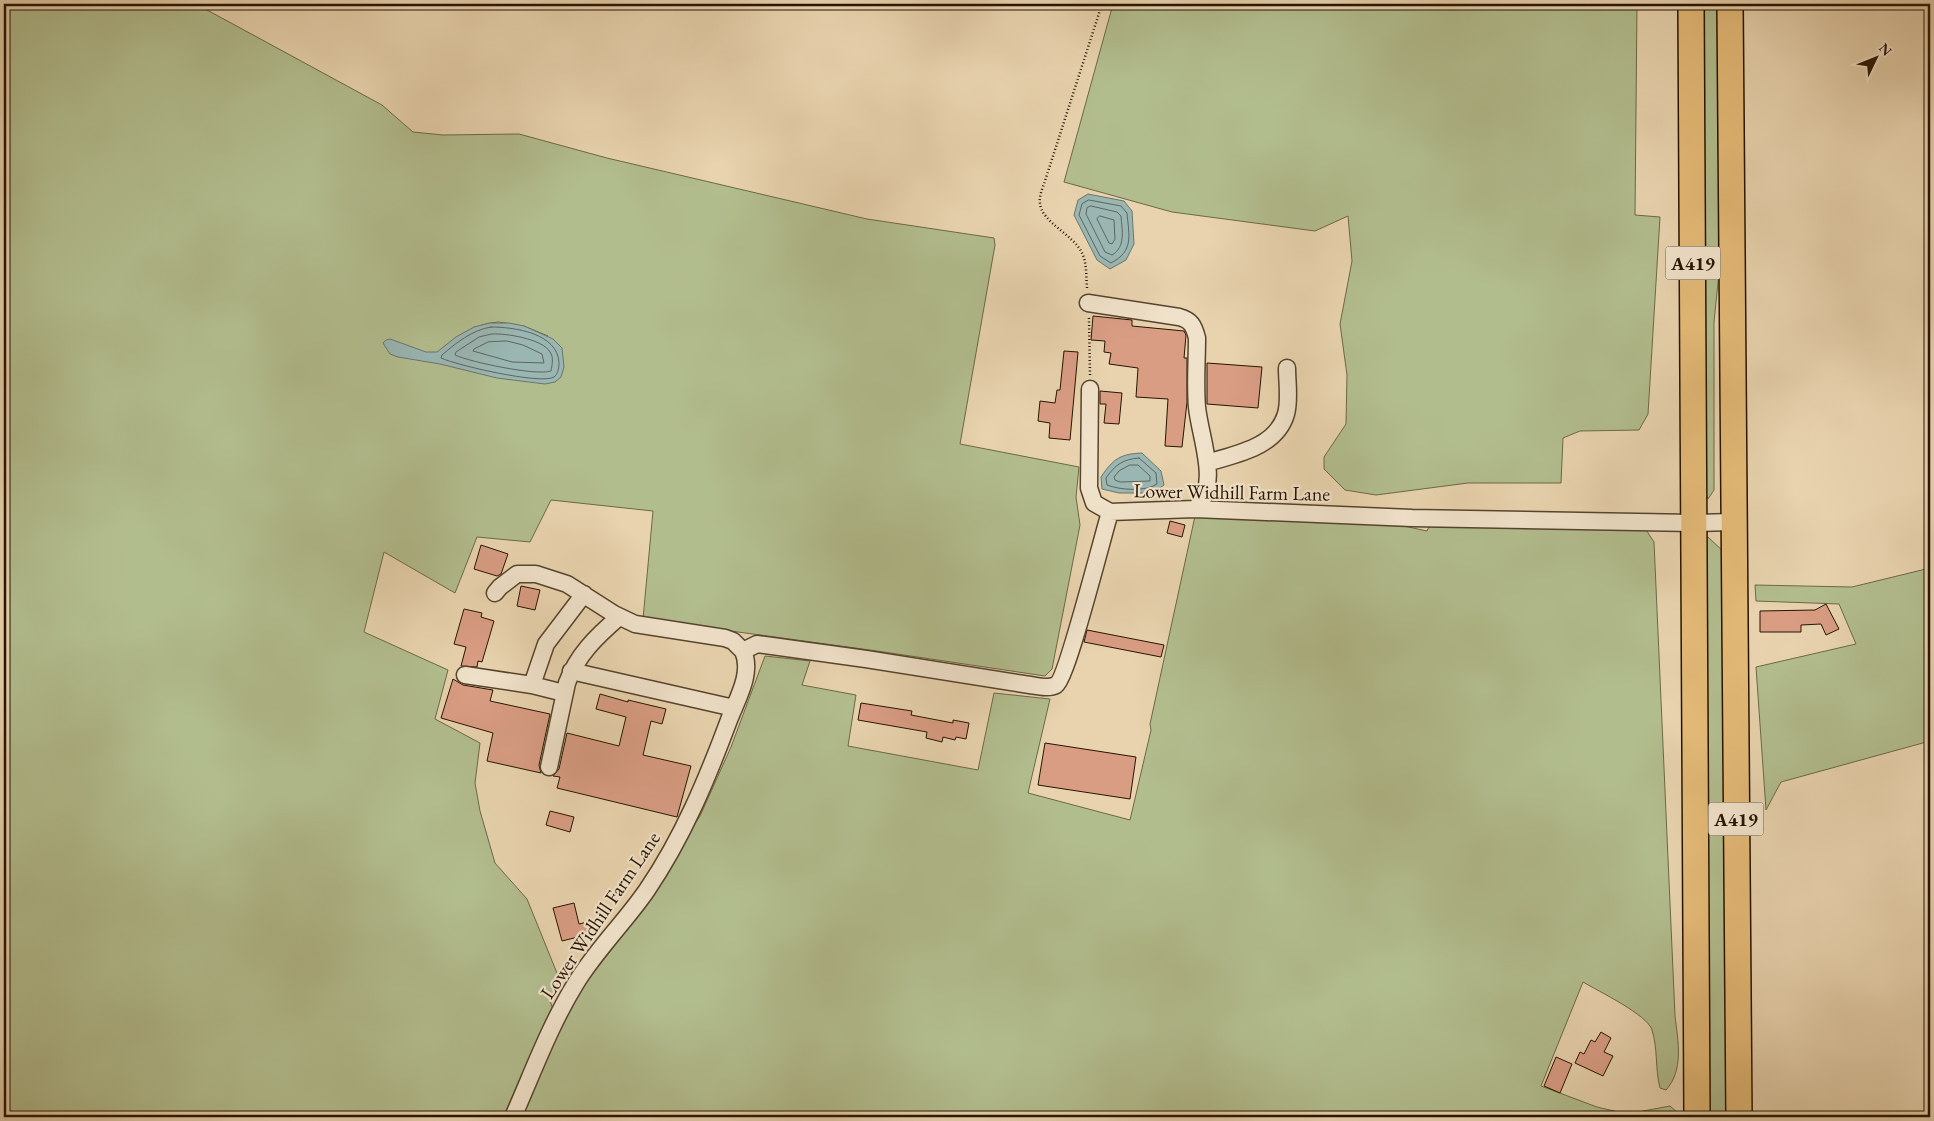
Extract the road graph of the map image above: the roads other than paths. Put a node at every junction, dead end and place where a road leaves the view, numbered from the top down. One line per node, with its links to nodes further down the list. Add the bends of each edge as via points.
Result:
1 (1691, 4): 10 (highway, A419)
2 (1730, 4): 9 (highway, A419)
3 (1088, 303): 6 (lane, via 1179,316 1195,328 1197,406)
4 (1287, 368): 6 (lane, via 1286,414 1275,434 1256,447)
5 (1090, 389): 8 (lane, via 1089,488 1094,503)
6 (1207, 463): 7 (lane, via 1206,494)
7 (1195, 509): 8 (lane, Lower Widhill Farm Lane); 10 (lane, Lower Widhill Farm Lane, via 1412,518)
8 (1110, 512): 14 (lane, Lower Widhill Farm Lane, via 1072,647 1061,680 1056,685 1030,685 757,644)
9 (1734, 522): 10 (lane, Lower Widhill Farm Lane); 23 (highway, A419)
10 (1694, 523): 22 (highway, A419)
11 (496, 593): 12 (lane, via 512,576 524,573 552,578)
12 (584, 594): 13 (lane); 17 (lane, via 546,644)
13 (619, 617): 14 (lane, via 648,627 725,638); 15 (lane, via 588,647)
14 (742, 651): 19 (lane, Lower Widhill Farm Lane, via 746,665 744,680)
15 (571, 671): 18 (lane); 19 (lane)
16 (465, 675): 17 (lane)
17 (532, 685): 18 (lane)
18 (564, 693): 20 (lane)
19 (734, 708): 21 (lane, Lower Widhill Farm Lane, via 692,812 665,863 628,917 588,964 560,1009)
20 (549, 767)
21 (513, 1117)
22 (1697, 1117)
23 (1739, 1117)

